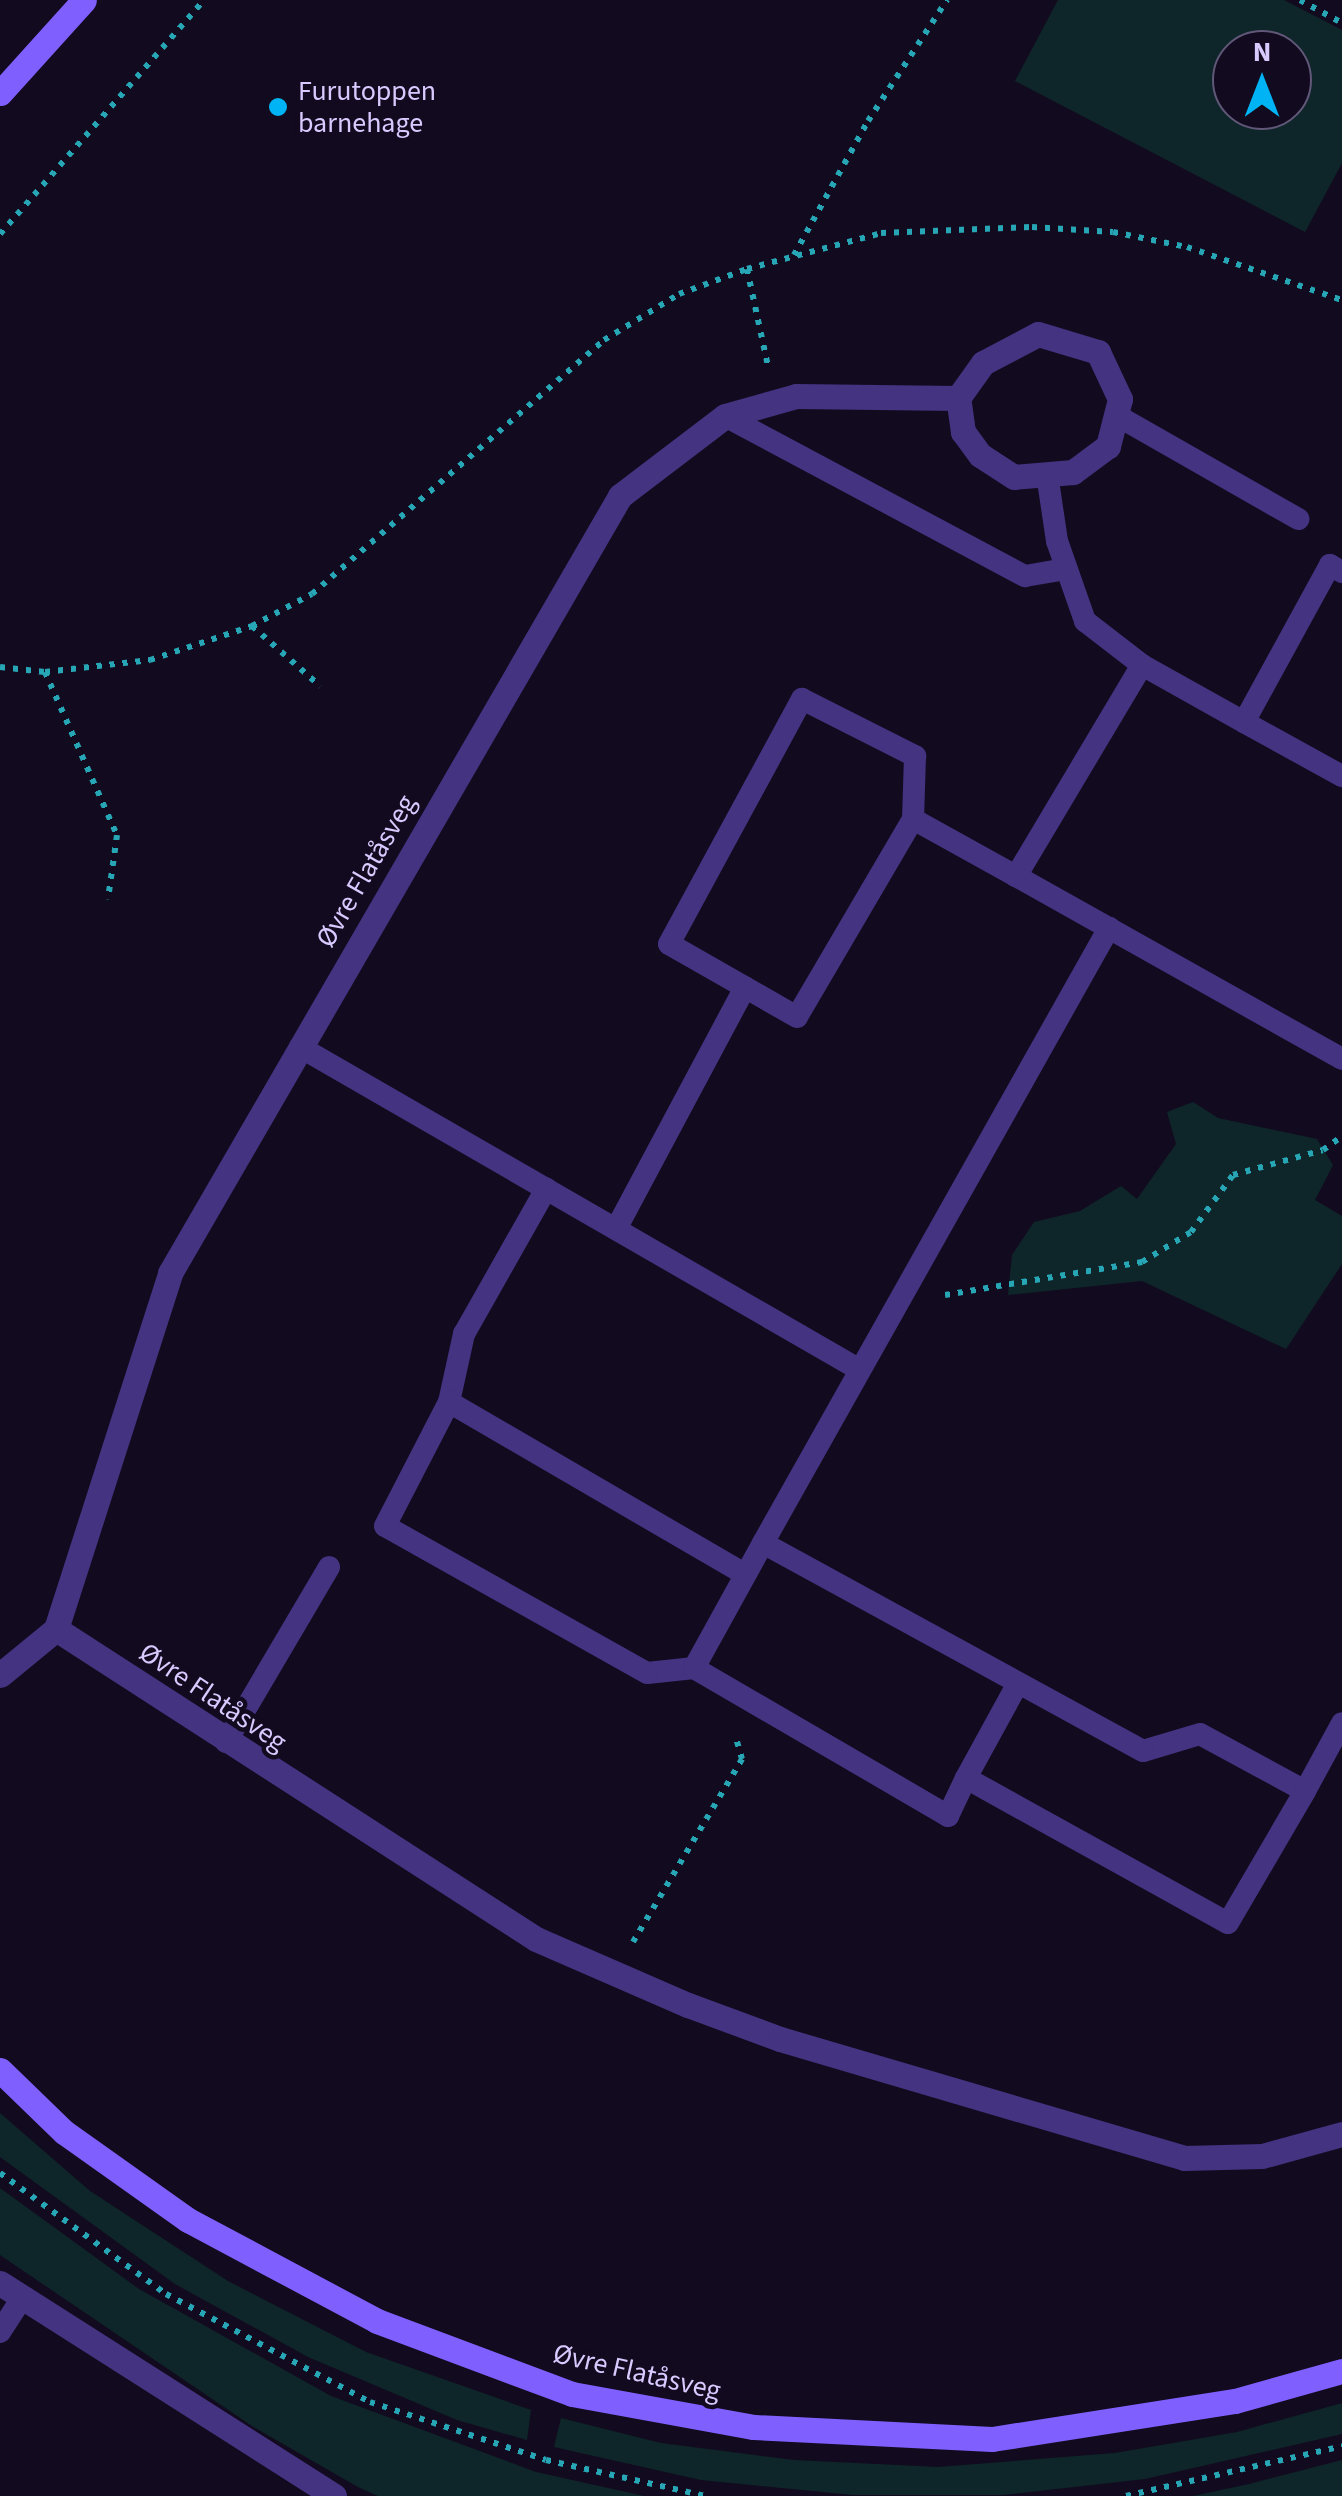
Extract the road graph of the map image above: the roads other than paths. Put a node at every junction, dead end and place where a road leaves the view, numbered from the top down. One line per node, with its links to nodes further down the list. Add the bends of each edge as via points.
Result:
1 (84, 0): 2 (street)
2 (0, 94)
3 (958, 398): 4 (street, via 984,362 1038,334 1098,352 1120,399); 5 (street, Øvre Flatåsveg, via 776,402); 6 (street, via 963,432 980,455 1014,477)
4 (1116, 415): 6 (street, via 1108,446 1072,472); 7 (lane)
5 (725, 416): 8 (lane, via 1025,576); 17 (street, Øvre Flatåsveg, via 620,496)
6 (1047, 474): 8 (lane)
7 (1298, 519)
8 (1066, 569): 10 (lane, via 1085,621)
9 (1342, 572): 11 (lane, via 1330,565)
10 (1142, 666): 11 (lane); 14 (lane)
11 (1244, 722): 12 (lane)
12 (1342, 776)
13 (913, 818): 14 (lane); 16 (lane, via 797,1017); 16 (lane, via 915,756 802,699 669,944)
14 (1016, 876): 15 (lane)
15 (1110, 928): 18 (lane); 21 (lane)
16 (745, 987): 20 (lane)
17 (300, 1047): 19 (lane); 26 (street, Øvre Flatåsveg, via 170,1273)
18 (1342, 1059)
19 (546, 1189): 20 (lane); 22 (lane, via 464,1334)
20 (616, 1229): 21 (lane)
21 (860, 1370): 23 (lane)
22 (449, 1402): 25 (lane); 27 (lane, via 385,1526 647,1673)
23 (762, 1543): 25 (lane); 29 (lane)
24 (329, 1567): 31 (lane)
25 (744, 1574): 27 (lane)
26 (56, 1629): 28 (street); 31 (street, Øvre Flatåsveg)
27 (694, 1668): 32 (lane, via 948,1816)
28 (0, 1674)
29 (1017, 1685): 32 (lane); 33 (lane, via 1143,1751 1200,1734)
30 (1342, 1723): 33 (lane)
31 (226, 1742): 35 (street, Øvre Flatåsveg, via 536,1938 780,2040 1184,2158 1262,2156)
32 (966, 1778): 33 (lane, via 1228,1922)
33 (1305, 1791)
34 (0, 2070): 39 (street, Øvre Flatåsveg, via 64,2132 188,2220 377,2321 572,2394 754,2427 992,2439 1236,2401)
35 (1342, 2134)
36 (0, 2283): 37 (street)
37 (22, 2298): 38 (lane); 40 (street)
38 (0, 2332)
39 (1342, 2370)
40 (334, 2496)

